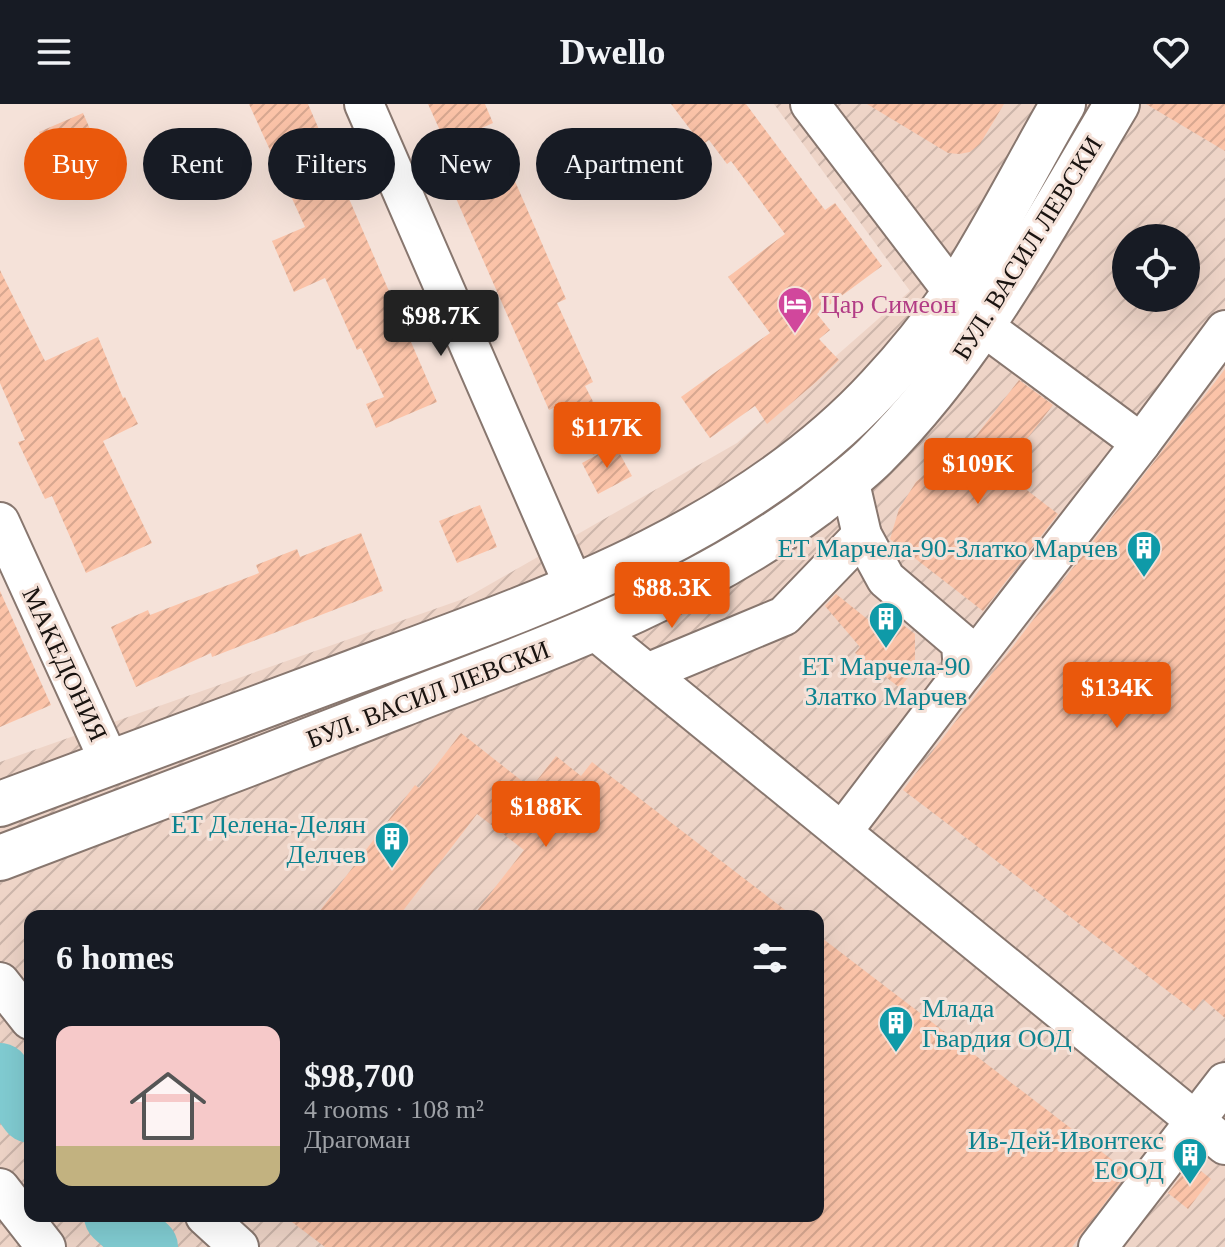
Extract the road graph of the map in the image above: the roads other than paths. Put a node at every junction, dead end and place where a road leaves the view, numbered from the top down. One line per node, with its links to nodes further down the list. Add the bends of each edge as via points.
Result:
1 (364, 104): 12 (street)
2 (810, 104): 5 (street)
3 (1063, 104): 5 (main road, БУЛ. ВАСИЛ ЛЕВСКИ)
4 (1117, 104): 6 (main road, БУЛ. ВАСИЛ ЛЕВСКИ)
5 (954, 293): 12 (main road, БУЛ. ВАСИЛ ЛЕВСКИ, via 878,388 799,459 711,518)
6 (983, 326): 8 (street); 9 (main road, БУЛ. ВАСИЛ ЛЕВСКИ, via 876,456)
7 (1225, 330): 8 (street)
8 (1141, 443): 15 (street)
9 (849, 479): 11 (street); 13 (main road, БУЛ. ВАСИЛ ЛЕВСКИ, via 720,569)
10 (0, 522): 16 (street, МАКЕДОНИЯ)
11 (862, 535): 14 (street, via 784,616); 15 (street, via 886,579 961,643)
12 (574, 586): 16 (main road, БУЛ. ВАСИЛ ЛЕВСКИ)
13 (593, 629): 14 (street); 19 (main road, БУЛ. ВАСИЛ ЛЕВСКИ)
14 (647, 673): 18 (street)
15 (963, 673): 18 (street)
16 (110, 763): 17 (main road, БУЛ. ВАСИЛ ЛЕВСКИ)
17 (0, 804)
18 (842, 832): 23 (street)
19 (0, 858)
20 (0, 982): 21 (street)
21 (24, 1012)
22 (1225, 1082): 23 (street)
23 (1196, 1121): 24 (street); 31 (street)
24 (1225, 1145)
25 (0, 1188): 26 (street)
26 (24, 1219)
27 (27, 1222): 29 (street)
28 (212, 1222): 30 (street)
29 (46, 1247)
30 (239, 1247)
31 (1098, 1247)

